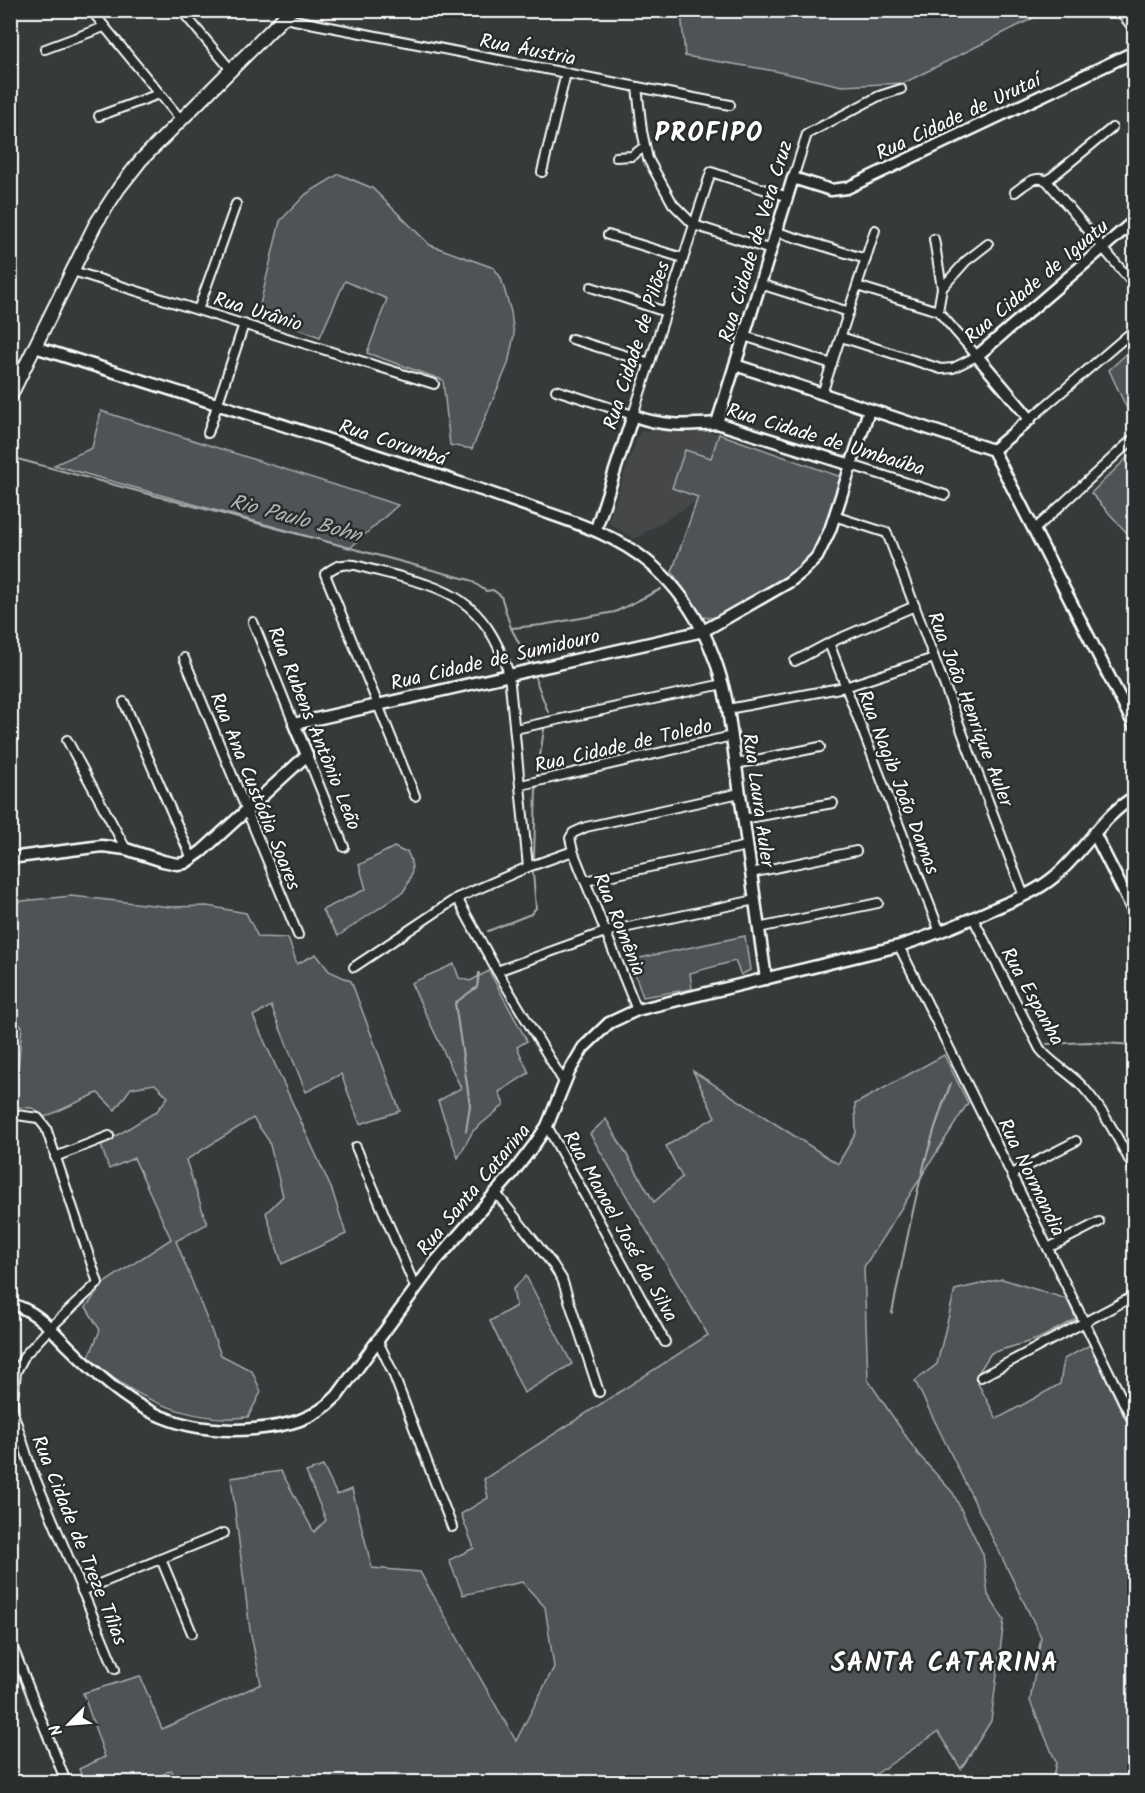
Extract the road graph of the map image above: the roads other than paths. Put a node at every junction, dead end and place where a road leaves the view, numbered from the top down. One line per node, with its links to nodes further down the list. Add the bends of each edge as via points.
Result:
1 (91, 10): 5 (street)
2 (181, 10): 9 (street)
3 (1119, 10): 6 (street)
4 (287, 14): 9 (main road); 10 (street, Rua Áustria)
5 (104, 27): 7 (street); 13 (street)
6 (1134, 29)
7 (45, 49)
8 (1134, 52): 21 (street, Rua Cidade de Urutaí, via 847,188 831,190)
9 (232, 71): 16 (main road)
10 (566, 73): 11 (street, Rua Áustria); 20 (street)
11 (637, 87): 14 (street, Rua Áustria); 18 (street)
12 (901, 89): 21 (street, Rua Cidade de Vera Cruz, via 879,96 807,134)
13 (159, 94): 15 (street); 16 (street)
14 (730, 105)
15 (99, 116)
16 (182, 121): 37 (main road, via 141,160 119,188 102,212)
17 (1112, 128): 22 (street)
18 (644, 147): 19 (street, via 632,156); 27 (street, via 664,190)
19 (616, 158)
20 (542, 172)
21 (793, 178): 24 (street, Rua Cidade de Vera Cruz)
22 (1047, 181): 23 (street, via 1034,179); 33 (street)
23 (1015, 192)
24 (788, 197): 27 (street, Rua Cidade de Pilões, via 711,172); 29 (street, Rua Cidade de Vera Cruz)
25 (236, 204): 43 (street)
26 (1134, 221): 33 (street, Rua Cidade de Iguatu)
27 (694, 225): 34 (street); 35 (street, Rua Cidade de Pilões)
28 (875, 230): 36 (street)
29 (777, 232): 34 (street, Rua Cidade de Vera Cruz); 36 (street)
30 (608, 235): 35 (street)
31 (934, 240): 42 (street)
32 (988, 244): 42 (street)
33 (1103, 248): 39 (street); 53 (street, Rua Cidade de Iguatu)
34 (771, 250): 38 (street, Rua Cidade de Vera Cruz)
35 (683, 258): 45 (street, Rua Cidade de Pilões)
36 (866, 259): 40 (street)
37 (73, 270): 43 (street, Rua Urânio); 52 (main road)
38 (760, 284): 46 (street); 49 (street, Rua Cidade de Vera Cruz)
39 (1134, 285)
40 (857, 286): 44 (street); 46 (street)
41 (591, 287): 45 (street)
42 (942, 288): 44 (street)
43 (198, 310): 47 (street, Rua Urânio)
44 (938, 311): 53 (street)
45 (666, 312): 54 (street, Rua Cidade de Pilões)
46 (849, 312): 50 (street)
47 (244, 324): 57 (street, Rua Urânio); 61 (street)
48 (1134, 330): 64 (street)
49 (744, 336): 55 (street); 56 (street, Rua Cidade de Vera Cruz)
50 (840, 337): 53 (street, Rua Cidade de Iguatu, via 947,369); 55 (street)
51 (572, 339): 54 (street)
52 (35, 347): 60 (main road); 61 (street, Rua Corumbá)
53 (977, 356): 64 (street)
54 (650, 363): 63 (street, Rua Cidade de Pilões)
55 (832, 364): 59 (street)
56 (735, 365): 59 (street); 65 (street, Rua Cidade de Vera Cruz)
57 (434, 384)
58 (556, 390): 63 (street, Rua Cidade de Umbaúba)
59 (822, 394): 62 (street)
60 (10, 397)
61 (217, 404): 66 (street); 72 (street, Rua Corumbá)
62 (869, 410): 68 (street); 69 (street, Rua Cidade de Sumidouro)
63 (633, 415): 65 (street, Rua Cidade de Umbaúba, via 656,422); 72 (street, Rua Cidade de Pilões)
64 (1030, 419): 68 (street)
65 (717, 423): 69 (street, Rua Cidade de Umbaúba)
66 (208, 433)
67 (1133, 439): 73 (street)
68 (993, 450): 73 (street)
69 (851, 465): 70 (street, Rua Cidade de Umbaúba); 71 (street, Rua Cidade de Sumidouro)
70 (945, 495)
71 (834, 516): 74 (street, Rua João Henrique Auler, via 887,533); 76 (street, Rua Cidade de Sumidouro, via 824,545 802,572)
72 (596, 529): 76 (street, Rua Corumbá, via 627,546 664,576)
73 (1034, 530): 88 (street)
74 (915, 606): 77 (street); 79 (street, Rua João Henrique Auler)
75 (253, 622): 87 (street, Rua Rubens Antônio Leão)
76 (703, 631): 81 (street, Rua Cidade de Sumidouro); 82 (street, Rua Laura Auler)
77 (829, 644): 80 (street); 83 (street, Rua Nagib João Damas)
78 (184, 658): 100 (street, Rua Ana Custódia Soares)
79 (934, 658): 83 (street); 113 (street, Rua João Henrique Auler)
80 (795, 661)
81 (509, 674): 85 (street, Rua Cidade de Sumidouro); 85 (street, via 487,626 471,607 453,595 355,565 338,565 325,574); 89 (street)
82 (723, 684): 86 (street, Rua Laura Auler); 89 (street)
83 (845, 687): 86 (street); 122 (street, Rua Nagib João Damas)
84 (124, 702): 109 (street)
85 (377, 704): 87 (street, Rua Cidade de Sumidouro); 97 (street)
86 (728, 709): 90 (street, Rua Laura Auler)
87 (294, 724): 93 (street, Rua Rubens Antônio Leão)
88 (1134, 725)
89 (515, 729): 95 (street)
90 (732, 736): 94 (street, Rua Laura Auler); 95 (street, Rua Cidade de Toledo)
91 (67, 740): 105 (street)
92 (820, 747): 94 (street)
93 (307, 755): 100 (street); 104 (street, Rua Rubens Antônio Leão)
94 (736, 764): 96 (street, Rua Laura Auler)
95 (521, 785): 110 (street)
96 (740, 793): 101 (street, Rua Laura Auler); 106 (street, via 586,827 570,838)
97 (415, 796)
98 (1134, 796): 102 (street, Rua Santa Catarina, via 1113,811)
99 (833, 803): 101 (street)
100 (246, 810): 109 (street); 123 (street, Rua Ana Custódia Soares)
101 (743, 819): 103 (street, Rua Laura Auler)
102 (1094, 833): 113 (street, Rua Santa Catarina, via 1056,876); 115 (street)
103 (747, 846): 111 (street, Rua Laura Auler); 112 (street)
104 (344, 847)
105 (126, 849): 108 (street, via 102,846); 109 (street, via 170,863)
106 (573, 851): 110 (street); 112 (street, Rua Romênia)
107 (856, 851): 111 (street)
108 (10, 858)
109 (192, 859)
110 (528, 867): 114 (street)
111 (751, 873): 116 (street, Rua Laura Auler)
112 (585, 881): 121 (street, Rua Romênia)
113 (1024, 896): 119 (street, Rua Santa Catarina)
114 (457, 898): 125 (street); 126 (street)
115 (1131, 898): 118 (street)
116 (755, 900): 120 (street, Rua Laura Auler); 121 (street)
117 (878, 903): 120 (street)
118 (1134, 912)
119 (973, 918): 122 (street, Rua Santa Catarina); 136 (street, Rua Espanha, via 1040,1049 1091,1096)
120 (759, 928): 127 (street, Rua Laura Auler)
121 (605, 932): 126 (street); 128 (street, Rua Romênia)
122 (940, 932): 124 (street, Rua Santa Catarina)
123 (298, 935)
124 (899, 946): 127 (street, Rua Santa Catarina); 137 (street, Rua Normandia)
125 (354, 967)
126 (497, 971): 129 (street)
127 (766, 979): 128 (street, Rua Santa Catarina)
128 (637, 1010): 129 (street, Rua Santa Catarina, via 609,1023 589,1041)
129 (565, 1084): 131 (street, Rua Santa Catarina)
130 (10, 1114): 135 (street, via 34,1116 42,1121)
131 (547, 1126): 138 (street, Rua Santa Catarina); 147 (street, Rua Manoel José da Silva)
132 (109, 1136): 135 (street)
133 (1076, 1142): 137 (street)
134 (356, 1147): 141 (street)
135 (55, 1157): 145 (street, Rua Cidade de Treze Tílias, via 98,1283)
136 (1134, 1169)
137 (1012, 1174): 140 (street, Rua Normandia)
138 (496, 1192): 141 (street, Rua Santa Catarina); 149 (street, via 562,1279)
139 (1099, 1222): 140 (street)
140 (1048, 1248): 144 (street, Rua Normandia)
141 (415, 1287): 146 (street, Rua Santa Catarina)
142 (1134, 1296): 144 (street)
143 (10, 1304): 145 (street, Rua Santa Catarina, via 26,1309)
144 (1085, 1322): 148 (street); 151 (street, Rua Normandia)
145 (50, 1328): 146 (street, Rua Santa Catarina, via 128,1399 166,1419 223,1431 281,1426 326,1408); 156 (street, Rua Cidade de Treze Tílias, via 25,1355 16,1372 14,1415 31,1468)
146 (377, 1339): 153 (street)
147 (665, 1342)
148 (981, 1377)
149 (599, 1392)
150 (1134, 1395): 151 (street)
151 (1124, 1401): 152 (street, Rua Normandia)
152 (1134, 1423)
153 (452, 1527)
154 (224, 1533): 155 (street)
155 (161, 1559): 156 (street); 157 (street)
156 (82, 1591): 159 (street, Rua Cidade de Treze Tílias)
157 (192, 1633)
158 (10, 1640): 160 (street)
159 (115, 1669)
160 (66, 1782)

